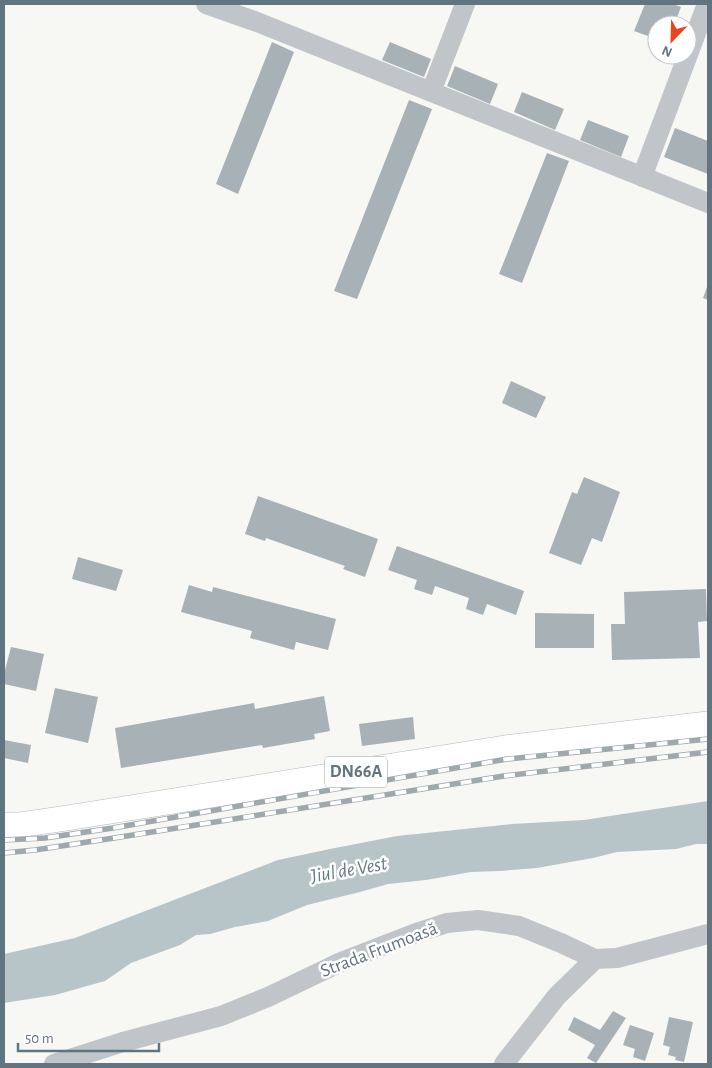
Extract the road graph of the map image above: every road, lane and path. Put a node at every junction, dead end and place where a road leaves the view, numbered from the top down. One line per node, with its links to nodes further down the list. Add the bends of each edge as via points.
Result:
1 (206, 4): 4 (street)
2 (465, 4): 4 (street)
3 (708, 4): 5 (street)
4 (431, 92): 5 (street)
5 (642, 177): 6 (street)
6 (708, 204)
7 (708, 724): 8 (main road, DN66A, via 505,748 67,818)
8 (4, 825)
9 (708, 934): 10 (street, Strada Frumoasă, via 617,958)
10 (595, 959): 11 (street, Strada Frumoasă, via 518,926 478,920 447,924 340,962 221,1016); 12 (street, via 557,996)
11 (54, 1064)
12 (504, 1064)

